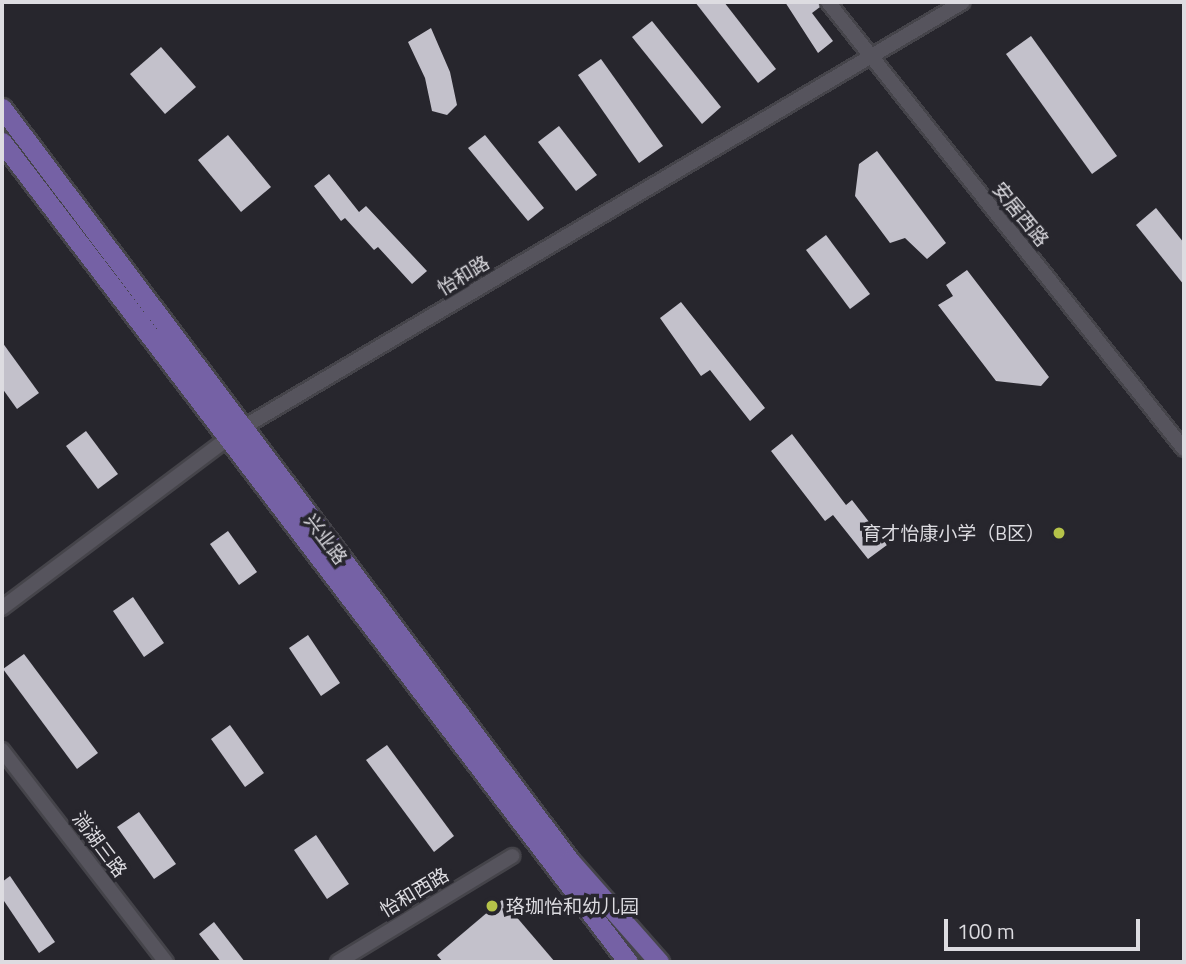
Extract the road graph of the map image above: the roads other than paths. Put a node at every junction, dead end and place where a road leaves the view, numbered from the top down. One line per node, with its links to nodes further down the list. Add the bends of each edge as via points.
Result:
1 (828, 2): 3 (street, 安居西路)
2 (962, 2): 3 (street, 怡和路)
3 (871, 56): 6 (street, 怡和路); 7 (street, 安居西路)
4 (2, 108): 6 (main road, 兴业路)
5 (2, 142): 6 (main road, 兴业路)
6 (235, 433): 8 (street, 怡和路); 13 (main road, 兴业路); 14 (main road, 兴业路, via 570,862)
7 (1184, 449)
8 (2, 608)
9 (2, 750): 11 (street, 淌湖三路)
10 (512, 856): 12 (street, 怡和西路)
11 (166, 962)
12 (338, 962)
13 (628, 962)
14 (659, 962)

